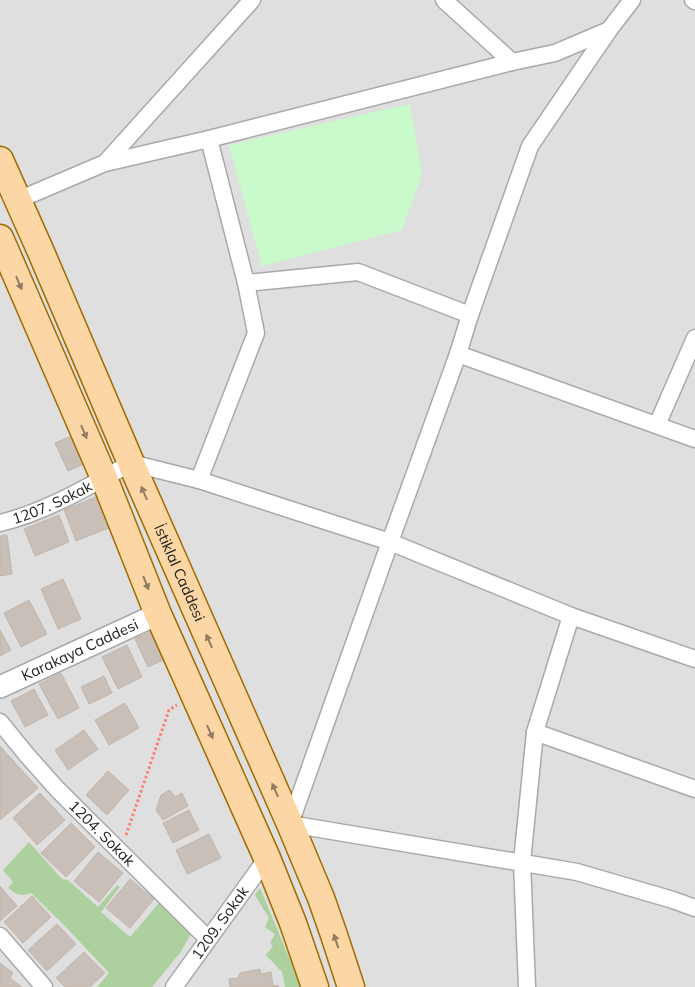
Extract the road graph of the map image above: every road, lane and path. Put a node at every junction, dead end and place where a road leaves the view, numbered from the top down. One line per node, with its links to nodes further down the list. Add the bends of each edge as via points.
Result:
1 (252, 0): 8 (street)
2 (444, 0): 5 (street)
3 (632, 0): 4 (street)
4 (609, 30): 5 (street, via 555,53); 12 (street, via 530,146)
5 (512, 62): 6 (street)
6 (210, 139): 8 (street); 11 (street)
7 (0, 160): 9 (main road, İstiklal Caddesi)
8 (105, 163): 9 (street)
9 (18, 200): 17 (main road, İstiklal Caddesi)
10 (0, 238): 18 (main road, one-way to 18)
11 (246, 283): 12 (street, via 358,272); 19 (street, via 256,333)
12 (470, 315): 14 (street)
13 (695, 338): 15 (street)
14 (458, 354): 15 (street); 21 (street)
15 (657, 425): 16 (street)
16 (695, 439)
17 (131, 463): 18 (street, 1207. Sokak); 19 (street); 30 (main road, İstiklal Caddesi, one-way to 17)
18 (104, 478): 20 (street, 1207. Sokak, via 34,512); 22 (main road, one-way to 22)
19 (198, 480): 21 (street)
20 (0, 523)
21 (390, 542): 23 (street); 30 (street)
22 (158, 614): 25 (street, Karakaya Caddesi); 26 (main road)
23 (572, 616): 24 (street); 28 (street)
24 (695, 659)
25 (0, 687)
26 (193, 693): 31 (path, via 169,710); 32 (main road, one-way to 32)
27 (0, 722): 31 (street, 1204. Sokak, via 57,789)
28 (535, 732): 29 (street); 33 (street)
29 (695, 789)
30 (290, 824): 33 (street); 40 (main road, İstiklal Caddesi, one-way to 30)
31 (120, 852): 36 (street, 1204. Sokak)
32 (267, 858): 36 (street, 1209. Sokak); 39 (main road, via 294,923)
33 (522, 862): 34 (street, via 578,872); 41 (street)
34 (695, 908)
35 (0, 936): 37 (street)
36 (208, 939): 38 (street, 1209. Sokak)
37 (44, 987)
38 (174, 987)
39 (315, 987)
40 (351, 987)
41 (526, 987)

